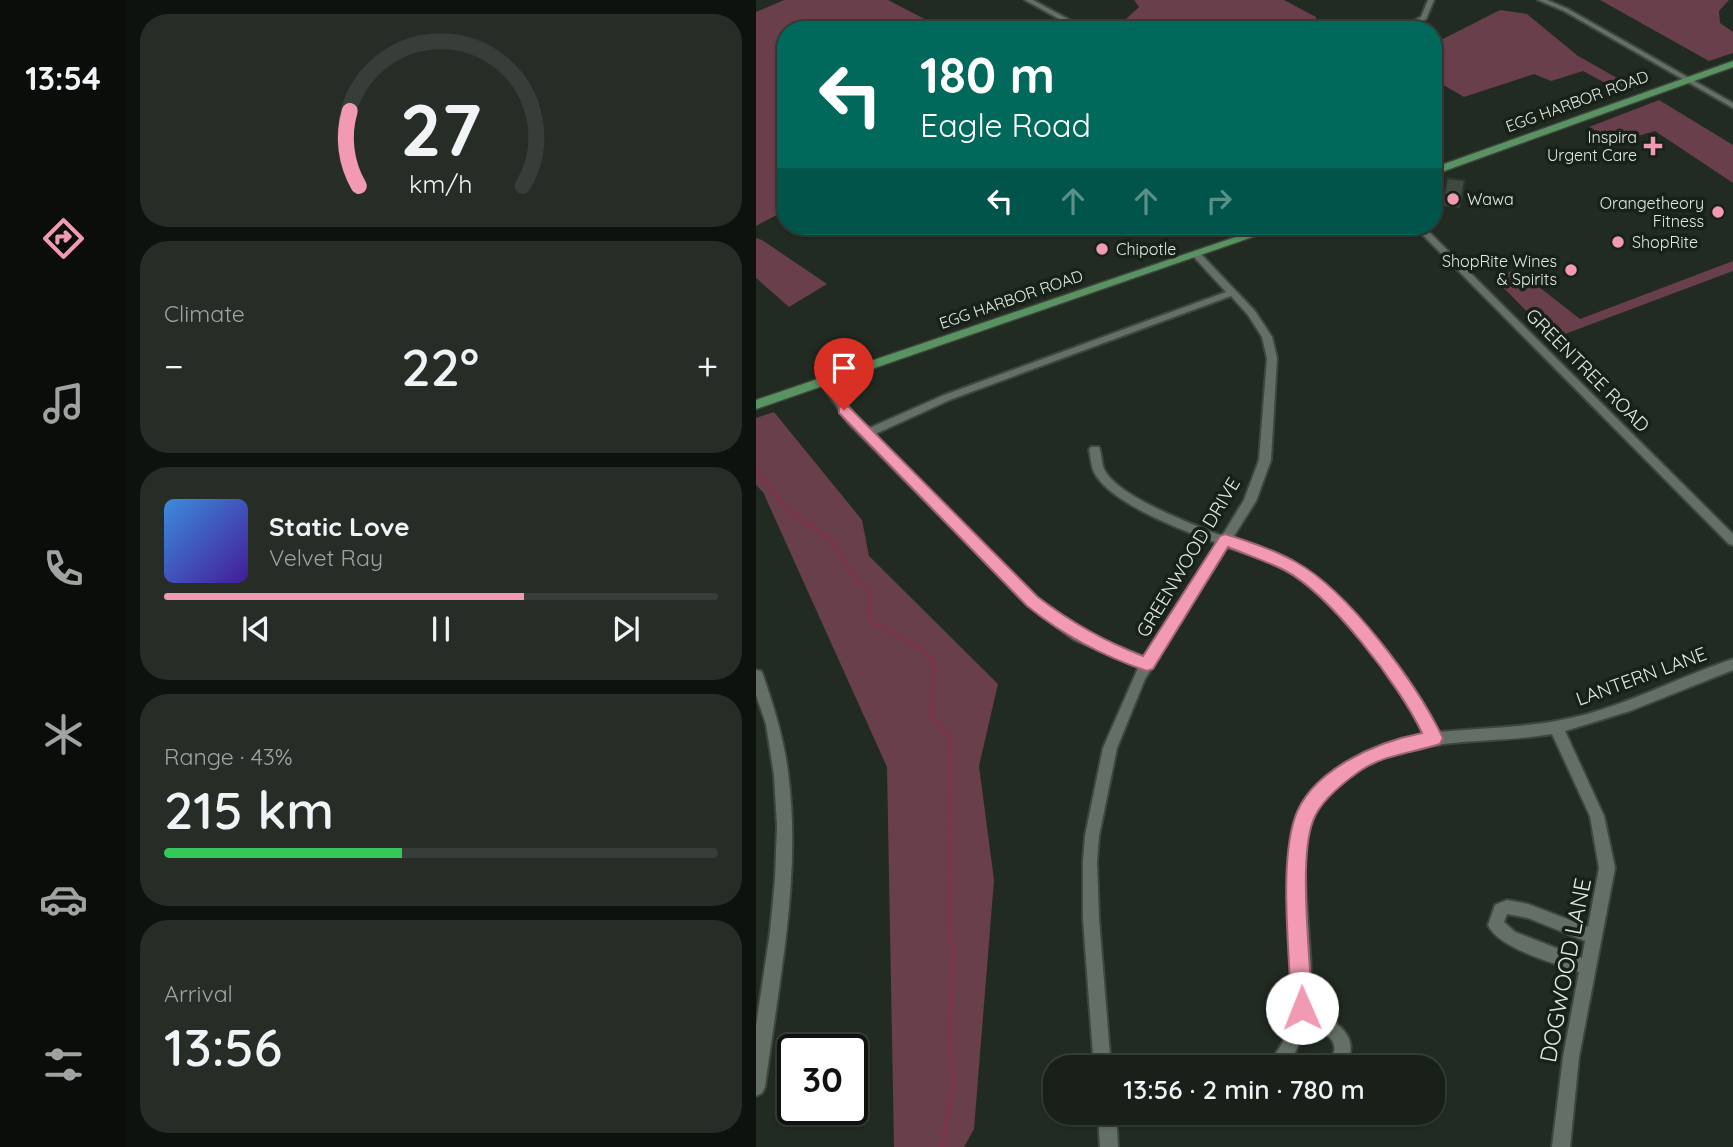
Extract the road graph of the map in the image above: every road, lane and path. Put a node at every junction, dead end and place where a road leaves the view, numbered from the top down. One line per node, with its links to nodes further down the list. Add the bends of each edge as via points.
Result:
1 (1028, 0): 4 (street)
2 (1431, 0): 5 (street, via 1424,18)
3 (1541, 0): 7 (street)
4 (1068, 21)
5 (1418, 21)
6 (1733, 64): 7 (main road, EGG HARBOR ROAD)
7 (1688, 80): 8 (street); 9 (main road, EGG HARBOR ROAD)
8 (1733, 106)
9 (1442, 169)
10 (1252, 235): 12 (main road, EGG HARBOR ROAD)
11 (1427, 235): 19 (street, GREENTREE ROAD)
12 (1196, 254): 13 (street, GREENWOOD DRIVE); 14 (main road, EGG HARBOR ROAD)
13 (1234, 292): 16 (street, via 947,397); 18 (street, GREENWOOD DRIVE, via 1264,330 1272,358 1265,460 1254,493)
14 (825, 382): 15 (main road, EGG HARBOR ROAD); 16 (street)
15 (756, 405)
16 (866, 434): 20 (street, via 1044,611 1099,646)
17 (1095, 450): 18 (street, via 1100,474 1129,498 1163,517)
18 (1225, 540): 20 (street, GREENWOOD DRIVE); 24 (street, via 1290,566 1322,589 1418,705)
19 (1733, 541)
20 (1147, 664): 29 (street, GREENWOOD DRIVE, via 1110,748 1092,836 1091,919)
21 (1733, 664): 23 (street, LANTERN LANE, via 1619,710)
22 (756, 674): 28 (street, via 780,755 786,814)
23 (1556, 727): 24 (street, LANTERN LANE); 25 (street, DOGWOOD LANE, via 1593,807 1605,846 1606,881)
24 (1434, 738): 27 (street, LANTERN LANE, via 1393,746 1366,758 1335,779 1309,807 1297,861)
25 (1595, 937): 26 (street, DOGWOOD LANE); 26 (street, via 1516,907 1500,910 1496,917 1496,925 1510,938)
26 (1588, 968): 35 (street, DOGWOOD LANE, via 1565,1096)
27 (1301, 1016): 30 (street, LANTERN LANE); 31 (street, via 1329,1026 1341,1038)
28 (758, 1055): 32 (street)
29 (1102, 1055)
30 (1285, 1055)
31 (1342, 1055)
32 (756, 1087)
33 (1110, 1125): 34 (street)
34 (1109, 1147)
35 (1561, 1147)

